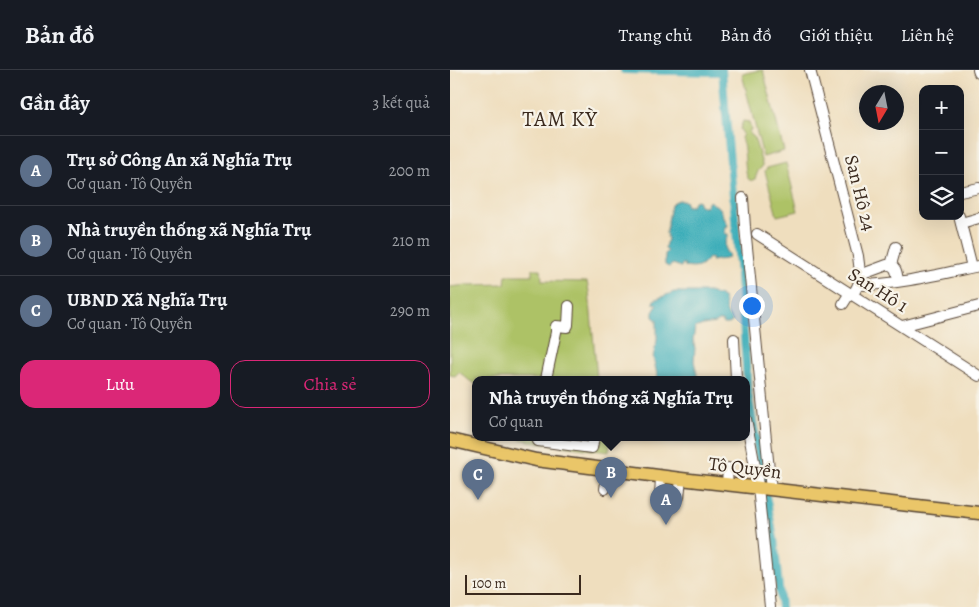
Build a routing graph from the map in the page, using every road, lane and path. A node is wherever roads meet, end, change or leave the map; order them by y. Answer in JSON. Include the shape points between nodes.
{"nodes":[{"id":1,"x":810,"y":70,"type":"edge"},
{"id":2,"x":979,"y":188,"type":"edge"},
{"id":3,"x":964,"y":191,"type":"edge"},
{"id":4,"x":743,"y":198,"type":"dead end"},
{"id":5,"x":979,"y":218,"type":"edge"},
{"id":6,"x":960,"y":220,"type":"edge"},
{"id":7,"x":964,"y":220,"type":"edge"},
{"id":8,"x":757,"y":234,"type":"dead end"},
{"id":9,"x":896,"y":247,"type":"dead end"},
{"id":10,"x":891,"y":265,"type":"junction"},
{"id":11,"x":976,"y":267,"type":"edge"},
{"id":12,"x":860,"y":280,"type":"junction"},
{"id":13,"x":898,"y":281,"type":"junction"},
{"id":14,"x":852,"y":294,"type":"junction"},
{"id":15,"x":843,"y":304,"type":"dead end"},
{"id":16,"x":569,"y":306,"type":"dead end"},
{"id":17,"x":979,"y":306,"type":"edge"},
{"id":18,"x":902,"y":326,"type":"junction"},
{"id":19,"x":734,"y":339,"type":"dead end"},
{"id":20,"x":547,"y":376,"type":"edge"},
{"id":21,"x":736,"y":376,"type":"edge"},
{"id":22,"x":979,"y":376,"type":"edge"},
{"id":23,"x":450,"y":440,"type":"edge"},
{"id":24,"x":750,"y":440,"type":"edge"},
{"id":25,"x":538,"y":441,"type":"edge"},
{"id":26,"x":550,"y":441,"type":"edge"},
{"id":27,"x":593,"y":441,"type":"edge"},
{"id":28,"x":536,"y":460,"type":"junction"},
{"id":29,"x":728,"y":468,"type":"dead end"},
{"id":30,"x":608,"y":470,"type":"junction"},
{"id":31,"x":661,"y":477,"type":"junction"},
{"id":32,"x":681,"y":479,"type":"junction"},
{"id":33,"x":727,"y":484,"type":"junction"},
{"id":34,"x":758,"y":488,"type":"junction"},
{"id":35,"x":605,"y":489,"type":"dead end"},
{"id":36,"x":775,"y":493,"type":"junction"},
{"id":37,"x":660,"y":496,"type":"dead end"},
{"id":38,"x":679,"y":497,"type":"dead end"},
{"id":39,"x":979,"y":513,"type":"edge"},
{"id":40,"x":770,"y":607,"type":"edge"}],
"edges":[{"from":1,"to":12,"type":"street","name":"San Hô 24","via":[[858,256]]},
{"from":2,"to":3,"type":"street"},
{"from":4,"to":36,"type":"street"},
{"from":5,"to":7,"type":"street"},
{"from":6,"to":11,"type":"street"},
{"from":8,"to":14,"type":"street","name":"San Hô 1"},
{"from":9,"to":10,"type":"street"},
{"from":10,"to":12,"type":"street"},
{"from":10,"to":13,"type":"street","via":[[897,272]]},
{"from":11,"to":13,"type":"street"},
{"from":12,"to":13,"type":"street","via":[[874,285]]},
{"from":12,"to":14,"type":"street"},
{"from":14,"to":15,"type":"street"},
{"from":14,"to":18,"type":"street","name":"San Hô 1"},
{"from":16,"to":20,"type":"street","via":[[567,327],[556,326]]},
{"from":17,"to":18,"type":"street"},
{"from":18,"to":22,"type":"street","name":"San Hô 1"},
{"from":19,"to":21,"type":"street"},
{"from":23,"to":28,"type":"main road","name":"Tô Quyền"},
{"from":24,"to":34,"type":"street"},
{"from":25,"to":28,"type":"street"},
{"from":26,"to":27,"type":"street","via":[[592,448]]},
{"from":28,"to":30,"type":"main road","name":"Tô Quyền"},
{"from":29,"to":33,"type":"street"},
{"from":30,"to":31,"type":"main road","name":"Tô Quyền"},
{"from":30,"to":35,"type":"street"},
{"from":31,"to":32,"type":"main road","name":"Tô Quyền"},
{"from":31,"to":37,"type":"street"},
{"from":32,"to":33,"type":"main road","name":"Tô Quyền"},
{"from":32,"to":38,"type":"street"},
{"from":33,"to":34,"type":"main road","name":"Tô Quyền"},
{"from":34,"to":36,"type":"main road","name":"Tô Quyền"},
{"from":34,"to":40,"type":"street"},
{"from":36,"to":39,"type":"main road","name":"Tô Quyền"}]}
